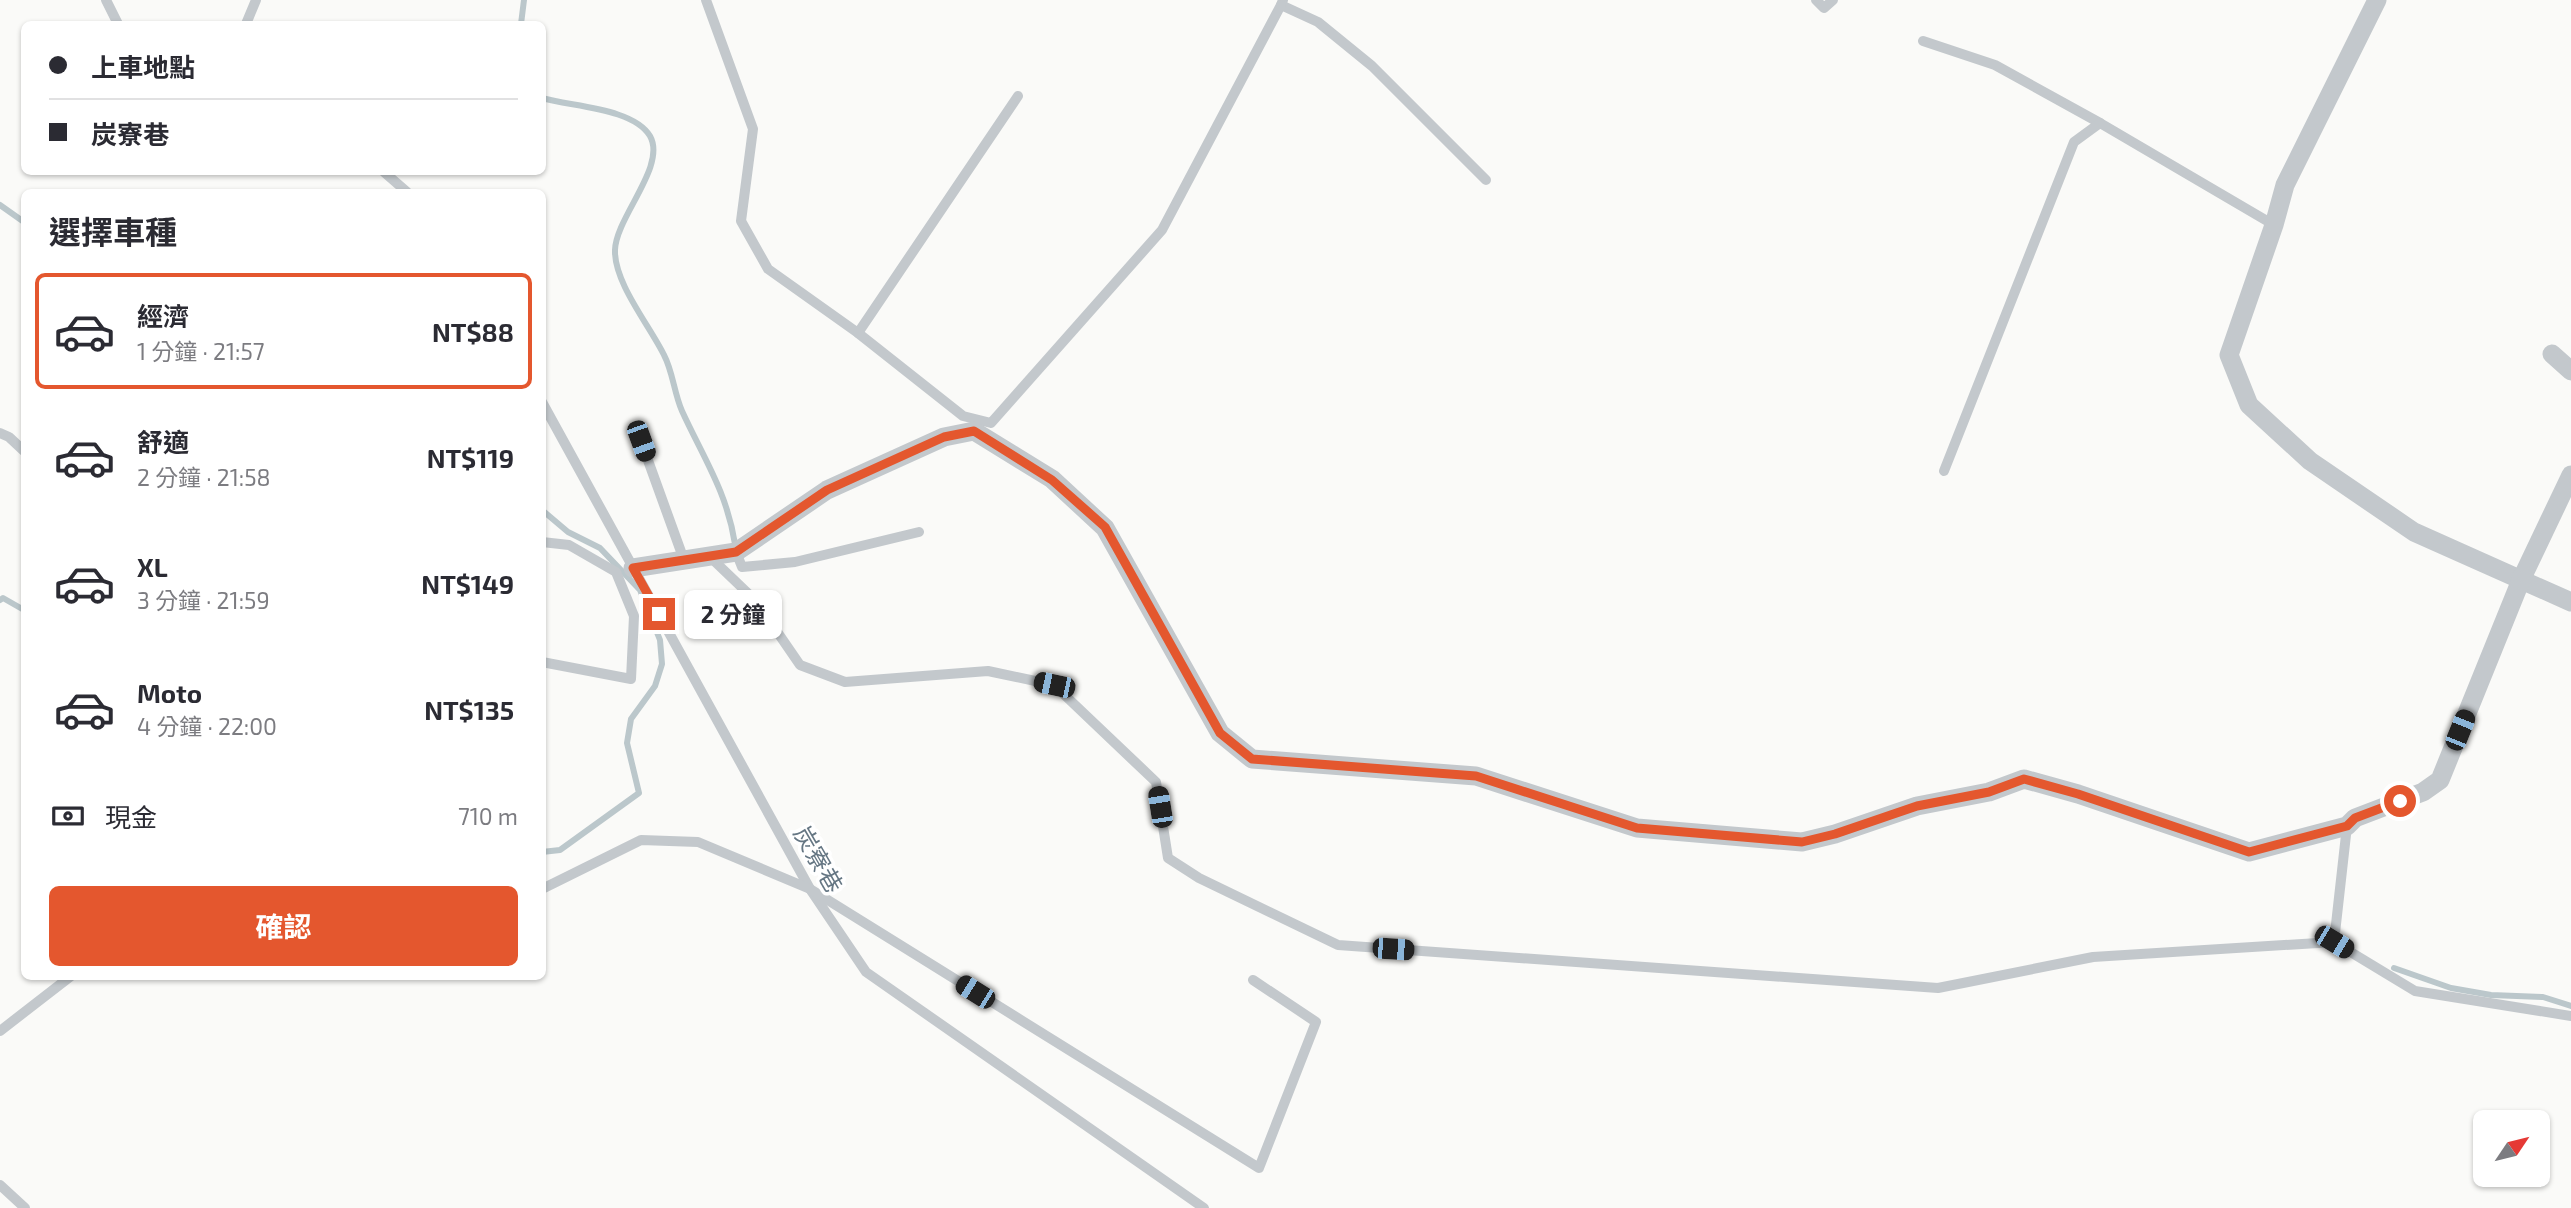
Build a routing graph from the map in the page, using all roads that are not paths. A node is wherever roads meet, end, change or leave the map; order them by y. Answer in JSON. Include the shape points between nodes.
{"nodes":[{"id":1,"x":106,"y":0,"type":"edge"},
{"id":2,"x":256,"y":0,"type":"edge"},
{"id":3,"x":706,"y":0,"type":"edge"},
{"id":4,"x":1816,"y":0,"type":"edge"},
{"id":5,"x":1833,"y":0,"type":"edge"},
{"id":6,"x":2377,"y":0,"type":"edge"},
{"id":7,"x":1282,"y":3,"type":"edge"},
{"id":8,"x":116,"y":21,"type":"edge"},
{"id":9,"x":247,"y":21,"type":"edge"},
{"id":10,"x":1923,"y":41,"type":"dead end"},
{"id":11,"x":1018,"y":96,"type":"dead end"},
{"id":12,"x":2100,"y":123,"type":"junction"},
{"id":13,"x":387,"y":175,"type":"edge"},
{"id":14,"x":1486,"y":180,"type":"dead end"},
{"id":15,"x":404,"y":189,"type":"edge"},
{"id":16,"x":2274,"y":225,"type":"junction"},
{"id":17,"x":858,"y":333,"type":"junction"},
{"id":18,"x":2552,"y":354,"type":"dead end"},
{"id":19,"x":2571,"y":372,"type":"edge"},
{"id":20,"x":546,"y":409,"type":"edge"},
{"id":21,"x":0,"y":433,"type":"edge"},
{"id":22,"x":641,"y":441,"type":"dead end"},
{"id":23,"x":21,"y":448,"type":"edge"},
{"id":24,"x":1944,"y":471,"type":"dead end"},
{"id":25,"x":2571,"y":475,"type":"edge"},
{"id":26,"x":919,"y":533,"type":"dead end"},
{"id":27,"x":546,"y":542,"type":"edge"},
{"id":28,"x":736,"y":552,"type":"junction"},
{"id":29,"x":708,"y":556,"type":"junction"},
{"id":30,"x":684,"y":560,"type":"junction"},
{"id":31,"x":633,"y":568,"type":"junction"},
{"id":32,"x":2521,"y":580,"type":"junction"},
{"id":33,"x":2571,"y":602,"type":"edge"},
{"id":34,"x":546,"y":663,"type":"edge"},
{"id":35,"x":2347,"y":826,"type":"junction"},
{"id":36,"x":546,"y":887,"type":"edge"},
{"id":37,"x":810,"y":889,"type":"junction"},
{"id":38,"x":2334,"y":942,"type":"junction"},
{"id":39,"x":66,"y":980,"type":"edge"},
{"id":40,"x":1253,"y":980,"type":"dead end"},
{"id":41,"x":2571,"y":1016,"type":"edge"},
{"id":42,"x":0,"y":1031,"type":"edge"},
{"id":43,"x":0,"y":1185,"type":"edge"},
{"id":44,"x":25,"y":1208,"type":"edge"},
{"id":45,"x":1204,"y":1208,"type":"edge"}],
"edges":[{"from":1,"to":8,"type":"lane"},
{"from":2,"to":9,"type":"lane"},
{"from":3,"to":17,"type":"lane","via":[[753,129],[741,221],[768,269]]},
{"from":4,"to":5,"type":"lane","via":[[1824,8]]},
{"from":6,"to":16,"type":"street","via":[[2285,185]]},
{"from":7,"to":14,"type":"lane","via":[[1318,22],[1372,66]]},
{"from":7,"to":17,"type":"lane","via":[[1162,230],[991,423],[963,416]]},
{"from":10,"to":12,"type":"lane","via":[[1995,65]]},
{"from":11,"to":17,"type":"lane"},
{"from":12,"to":16,"type":"lane"},
{"from":12,"to":24,"type":"lane","via":[[2074,142]]},
{"from":13,"to":15,"type":"lane"},
{"from":16,"to":32,"type":"street","via":[[2229,355],[2249,405],[2311,461],[2414,532]]},
{"from":18,"to":19,"type":"street"},
{"from":20,"to":31,"type":"lane","name":"炭寮巷"},
{"from":21,"to":23,"type":"lane"},
{"from":22,"to":30,"type":"lane"},
{"from":25,"to":32,"type":"street"},
{"from":26,"to":28,"type":"lane","via":[[795,562],[742,567]]},
{"from":27,"to":34,"type":"lane","via":[[569,545],[616,572],[634,616],[631,680]]},
{"from":28,"to":29,"type":"street"},
{"from":28,"to":35,"type":"street","via":[[827,490],[944,437],[974,431],[1052,480],[1105,527],[1220,733],[1252,759],[1476,776],[1637,828],[1802,842],[2024,779],[2249,852]]},
{"from":29,"to":30,"type":"street"},
{"from":29,"to":38,"type":"lane","via":[[756,601],[800,665],[845,682],[988,671],[1054,685],[1156,782],[1168,858],[1199,878],[1338,945],[1938,988],[2093,957]]},
{"from":30,"to":31,"type":"street"},
{"from":31,"to":37,"type":"lane","name":"炭寮巷"},
{"from":32,"to":33,"type":"street"},
{"from":32,"to":35,"type":"street","via":[[2440,780],[2423,792],[2355,818]]},
{"from":35,"to":38,"type":"lane"},
{"from":36,"to":37,"type":"lane","via":[[641,840],[698,842]]},
{"from":37,"to":40,"type":"lane","via":[[1259,1168],[1316,1021]]},
{"from":37,"to":45,"type":"lane","name":"炭寮巷","via":[[866,972]]},
{"from":38,"to":41,"type":"lane","via":[[2415,991]]},
{"from":39,"to":42,"type":"lane"},
{"from":43,"to":44,"type":"lane"}]}
